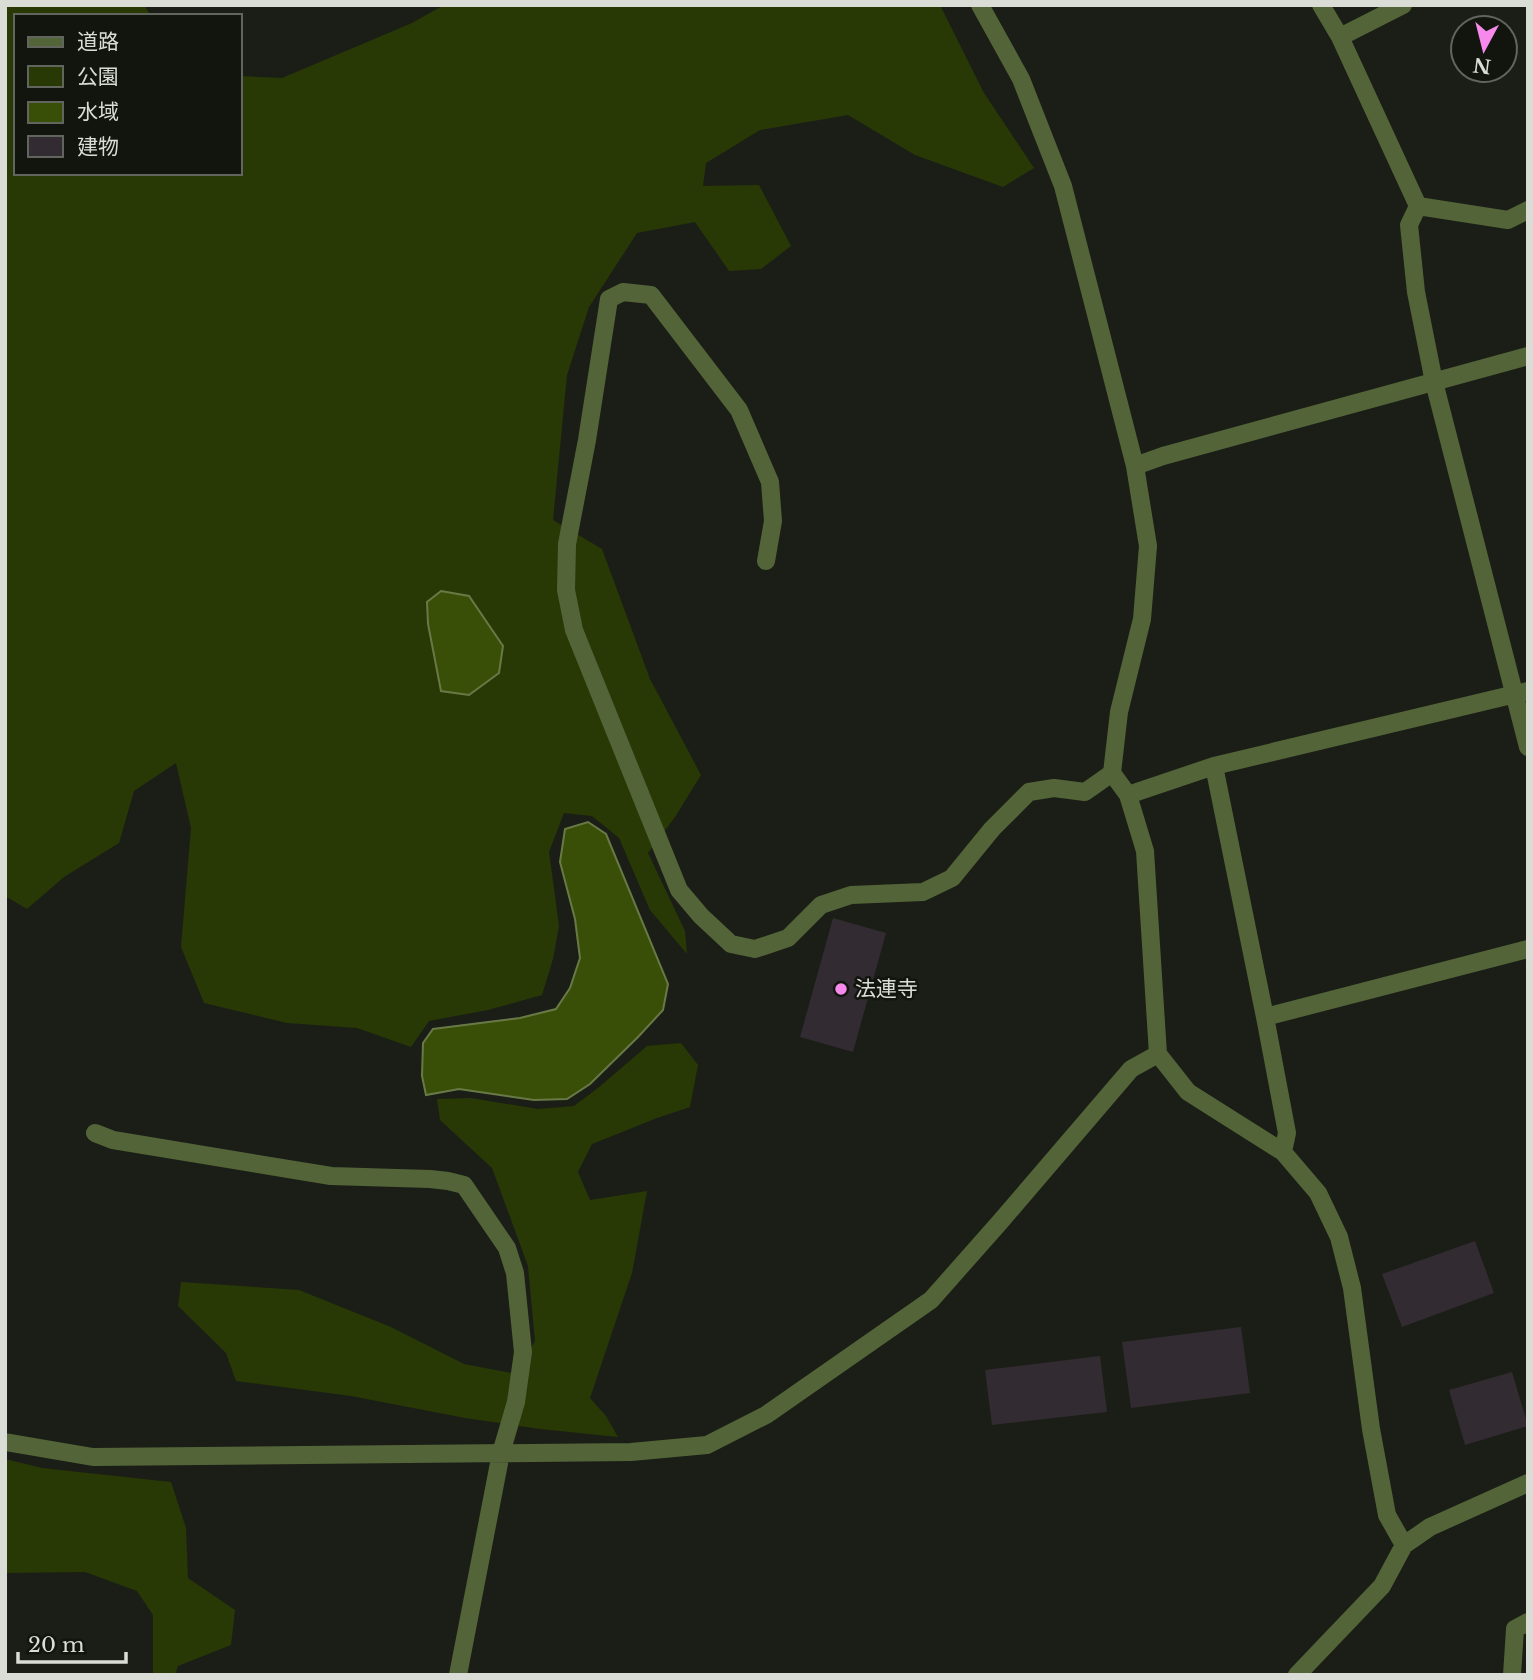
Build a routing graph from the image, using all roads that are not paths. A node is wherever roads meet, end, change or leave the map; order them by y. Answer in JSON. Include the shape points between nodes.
{"nodes":[{"id":1,"x":980,"y":5,"type":"edge"},
{"id":2,"x":1321,"y":5,"type":"edge"},
{"id":3,"x":1403,"y":5,"type":"edge"},
{"id":4,"x":1340,"y":37,"type":"junction"},
{"id":5,"x":1418,"y":206,"type":"junction"},
{"id":6,"x":1528,"y":210,"type":"edge"},
{"id":7,"x":1528,"y":356,"type":"edge"},
{"id":8,"x":1434,"y":382,"type":"junction"},
{"id":9,"x":1135,"y":466,"type":"junction"},
{"id":10,"x":766,"y":561,"type":"dead end"},
{"id":11,"x":1521,"y":693,"type":"edge"},
{"id":12,"x":1528,"y":747,"type":"edge"},
{"id":13,"x":1214,"y":766,"type":"junction"},
{"id":14,"x":1112,"y":773,"type":"junction"},
{"id":15,"x":1128,"y":795,"type":"junction"},
{"id":16,"x":1528,"y":949,"type":"edge"},
{"id":17,"x":1265,"y":1017,"type":"junction"},
{"id":18,"x":1158,"y":1054,"type":"junction"},
{"id":19,"x":96,"y":1133,"type":"dead end"},
{"id":20,"x":1283,"y":1152,"type":"junction"},
{"id":21,"x":5,"y":1442,"type":"edge"},
{"id":22,"x":501,"y":1453,"type":"junction"},
{"id":23,"x":1528,"y":1483,"type":"edge"},
{"id":24,"x":1404,"y":1545,"type":"junction"},
{"id":25,"x":1528,"y":1622,"type":"edge"},
{"id":26,"x":457,"y":1675,"type":"edge"},
{"id":27,"x":1297,"y":1675,"type":"edge"},
{"id":28,"x":1512,"y":1675,"type":"edge"}],
"edges":[{"from":1,"to":9,"type":"street","via":[[1021,79],[1063,186]]},
{"from":2,"to":4,"type":"street"},
{"from":3,"to":4,"type":"street"},
{"from":4,"to":5,"type":"street"},
{"from":5,"to":6,"type":"street","via":[[1508,220]]},
{"from":5,"to":8,"type":"street","via":[[1409,225],[1416,292]]},
{"from":7,"to":8,"type":"street"},
{"from":8,"to":9,"type":"street"},
{"from":8,"to":11,"type":"street"},
{"from":9,"to":14,"type":"street","via":[[1148,546],[1142,620],[1119,712]]},
{"from":10,"to":14,"type":"street","via":[[773,521],[770,482],[739,410],[650,295],[623,292],[609,299],[567,544],[566,590],[574,630],[679,890],[732,944],[755,949],[788,938],[821,905],[850,895],[923,892],[953,878],[992,829],[1030,792],[1054,788],[1085,792]]},
{"from":11,"to":12,"type":"street"},
{"from":11,"to":13,"type":"street"},
{"from":13,"to":15,"type":"street"},
{"from":13,"to":17,"type":"street"},
{"from":14,"to":15,"type":"street"},
{"from":15,"to":18,"type":"street","via":[[1145,851]]},
{"from":16,"to":17,"type":"street"},
{"from":17,"to":20,"type":"street","via":[[1287,1133]]},
{"from":18,"to":20,"type":"street","via":[[1188,1092]]},
{"from":18,"to":22,"type":"street","via":[[1131,1069],[931,1300],[766,1415],[707,1445],[631,1452]]},
{"from":19,"to":22,"type":"street","via":[[113,1140],[331,1176],[430,1179],[464,1185],[507,1248],[515,1273],[523,1352],[516,1402]]},
{"from":20,"to":24,"type":"street","via":[[1318,1193],[1339,1237],[1352,1288],[1387,1515]]},
{"from":21,"to":22,"type":"street","via":[[93,1457]]},
{"from":22,"to":26,"type":"street"},
{"from":23,"to":24,"type":"street","via":[[1430,1527]]},
{"from":24,"to":27,"type":"street","via":[[1381,1586]]},
{"from":25,"to":28,"type":"street","via":[[1515,1629]]}]}
